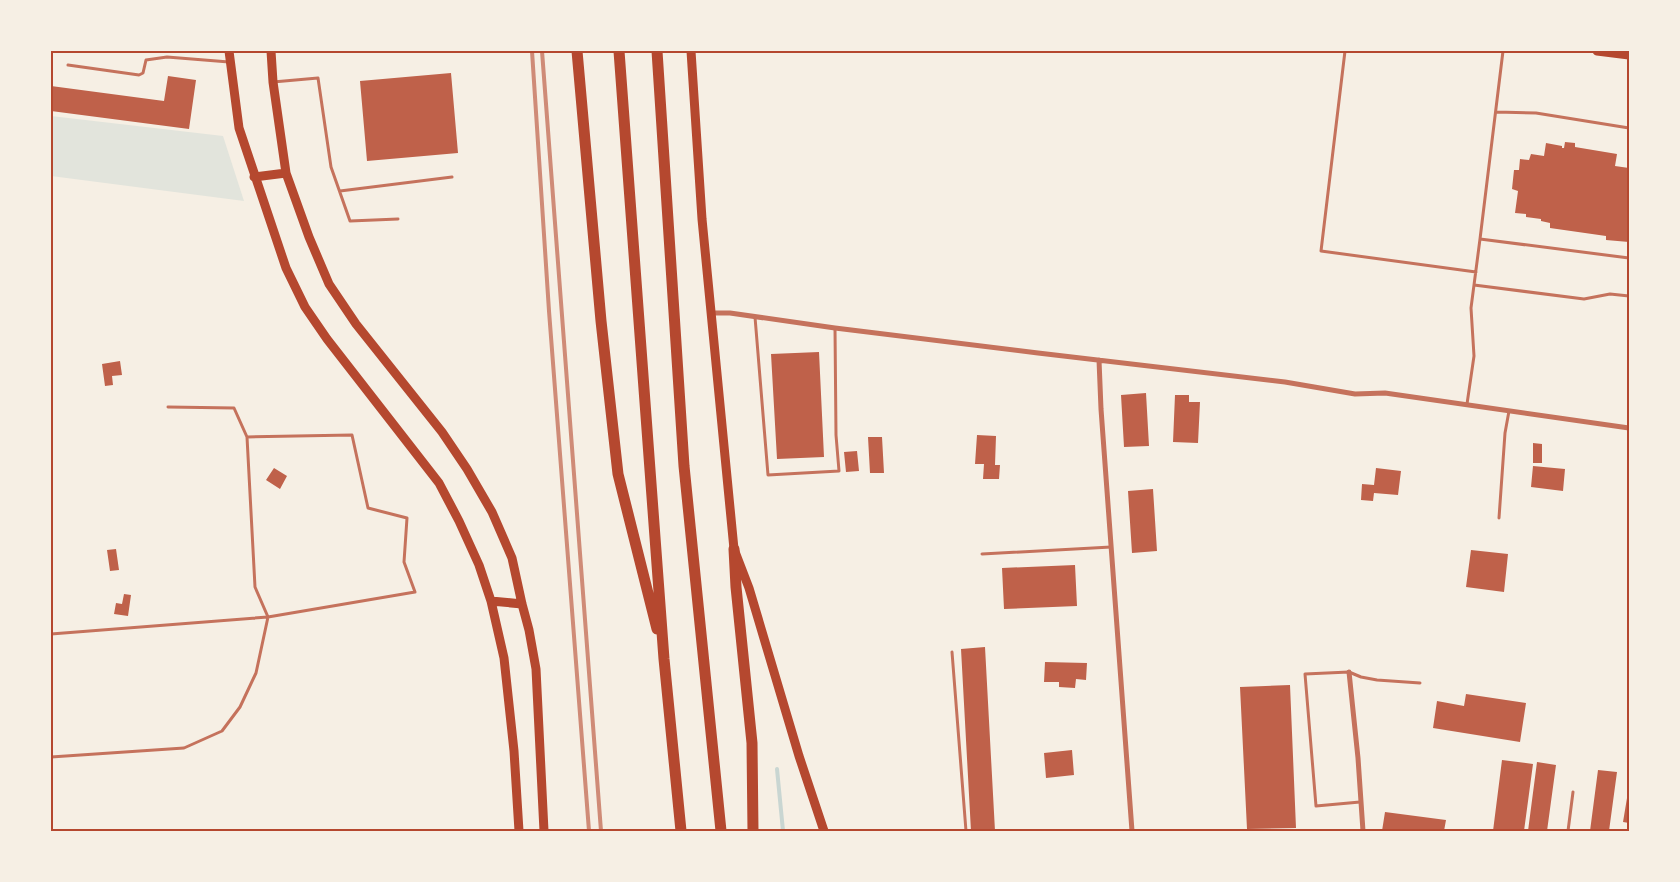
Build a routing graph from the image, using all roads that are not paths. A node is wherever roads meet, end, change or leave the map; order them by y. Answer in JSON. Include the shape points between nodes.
{"nodes":[{"id":1,"x":229,"y":51,"type":"edge"},
{"id":2,"x":271,"y":51,"type":"edge"},
{"id":3,"x":577,"y":51,"type":"edge"},
{"id":4,"x":619,"y":51,"type":"edge"},
{"id":5,"x":657,"y":51,"type":"edge"},
{"id":6,"x":691,"y":51,"type":"edge"},
{"id":7,"x":1345,"y":51,"type":"edge"},
{"id":8,"x":1503,"y":51,"type":"edge"},
{"id":9,"x":1597,"y":51,"type":"edge"},
{"id":10,"x":1629,"y":55,"type":"edge"},
{"id":11,"x":230,"y":62,"type":"junction"},
{"id":12,"x":68,"y":65,"type":"dead end"},
{"id":13,"x":273,"y":82,"type":"junction"},
{"id":14,"x":1496,"y":112,"type":"junction"},
{"id":15,"x":1629,"y":128,"type":"edge"},
{"id":16,"x":286,"y":173,"type":"junction"},
{"id":17,"x":254,"y":176,"type":"junction"},
{"id":18,"x":452,"y":177,"type":"dead end"},
{"id":19,"x":340,"y":191,"type":"junction"},
{"id":20,"x":398,"y":220,"type":"dead end"},
{"id":21,"x":1480,"y":238,"type":"junction"},
{"id":22,"x":1629,"y":258,"type":"edge"},
{"id":23,"x":1476,"y":272,"type":"junction"},
{"id":24,"x":1474,"y":285,"type":"junction"},
{"id":25,"x":1629,"y":296,"type":"edge"},
{"id":26,"x":711,"y":313,"type":"junction"},
{"id":27,"x":755,"y":316,"type":"junction"},
{"id":28,"x":835,"y":328,"type":"junction"},
{"id":29,"x":1099,"y":360,"type":"junction"},
{"id":30,"x":1467,"y":405,"type":"junction"},
{"id":31,"x":168,"y":407,"type":"dead end"},
{"id":32,"x":1509,"y":411,"type":"junction"},
{"id":33,"x":1629,"y":428,"type":"edge"},
{"id":34,"x":247,"y":437,"type":"junction"},
{"id":35,"x":1499,"y":518,"type":"dead end"},
{"id":36,"x":1112,"y":546,"type":"junction"},
{"id":37,"x":734,"y":549,"type":"junction"},
{"id":38,"x":982,"y":554,"type":"dead end"},
{"id":39,"x":491,"y":601,"type":"junction"},
{"id":40,"x":522,"y":604,"type":"junction"},
{"id":41,"x":268,"y":617,"type":"junction"},
{"id":42,"x":51,"y":634,"type":"edge"},
{"id":43,"x":952,"y":652,"type":"dead end"},
{"id":44,"x":664,"y":660,"type":"junction"},
{"id":45,"x":1349,"y":672,"type":"junction"},
{"id":46,"x":1420,"y":683,"type":"dead end"},
{"id":47,"x":51,"y":758,"type":"edge"},
{"id":48,"x":1573,"y":792,"type":"dead end"},
{"id":49,"x":1361,"y":802,"type":"junction"},
{"id":50,"x":519,"y":831,"type":"edge"},
{"id":51,"x":544,"y":831,"type":"edge"},
{"id":52,"x":681,"y":831,"type":"edge"},
{"id":53,"x":721,"y":831,"type":"edge"},
{"id":54,"x":753,"y":831,"type":"edge"},
{"id":55,"x":824,"y":831,"type":"edge"},
{"id":56,"x":966,"y":831,"type":"edge"},
{"id":57,"x":1132,"y":831,"type":"edge"},
{"id":58,"x":1363,"y":831,"type":"edge"},
{"id":59,"x":1568,"y":831,"type":"edge"}],
"edges":[{"from":1,"to":11,"type":"main road"},
{"from":2,"to":13,"type":"main road"},
{"from":3,"to":44,"type":"highway","via":[[600,321],[618,474]]},
{"from":4,"to":44,"type":"highway"},
{"from":5,"to":53,"type":"highway","via":[[684,466]]},
{"from":6,"to":26,"type":"main road"},
{"from":7,"to":23,"type":"lane","via":[[1321,251]]},
{"from":8,"to":14,"type":"lane"},
{"from":9,"to":10,"type":"main road"},
{"from":11,"to":12,"type":"lane","via":[[168,57],[152,59],[146,60],[143,73],[139,75]]},
{"from":11,"to":17,"type":"main road","via":[[239,128]]},
{"from":13,"to":16,"type":"main road"},
{"from":13,"to":19,"type":"lane","via":[[318,78],[331,167]]},
{"from":14,"to":15,"type":"lane","via":[[1536,113]]},
{"from":14,"to":21,"type":"lane"},
{"from":16,"to":17,"type":"main road"},
{"from":16,"to":40,"type":"main road","via":[[329,284],[356,324],[442,432],[492,512],[512,558]]},
{"from":17,"to":39,"type":"main road","via":[[286,268],[305,307],[439,483],[480,565]]},
{"from":18,"to":19,"type":"lane"},
{"from":19,"to":20,"type":"lane","via":[[350,221]]},
{"from":21,"to":22,"type":"lane"},
{"from":21,"to":23,"type":"lane"},
{"from":23,"to":24,"type":"lane"},
{"from":24,"to":25,"type":"lane","via":[[1584,299],[1610,294]]},
{"from":24,"to":30,"type":"lane","via":[[1471,308],[1474,356]]},
{"from":26,"to":27,"type":"street"},
{"from":26,"to":37,"type":"main road"},
{"from":27,"to":28,"type":"street"},
{"from":27,"to":28,"type":"lane","via":[[768,475],[839,471]]},
{"from":28,"to":29,"type":"street"},
{"from":29,"to":30,"type":"street","via":[[1284,382],[1355,394],[1385,393]]},
{"from":29,"to":36,"type":"street"},
{"from":30,"to":32,"type":"street"},
{"from":31,"to":34,"type":"lane","via":[[234,408]]},
{"from":32,"to":33,"type":"street"},
{"from":32,"to":35,"type":"lane"},
{"from":34,"to":41,"type":"lane","via":[[255,587]]},
{"from":34,"to":41,"type":"lane","via":[[352,436],[368,508],[407,518],[404,562],[414,592]]},
{"from":36,"to":38,"type":"lane"},
{"from":36,"to":57,"type":"street"},
{"from":37,"to":54,"type":"highway","via":[[752,743]]},
{"from":37,"to":55,"type":"main road"},
{"from":39,"to":40,"type":"main road"},
{"from":39,"to":50,"type":"main road","via":[[504,658]]},
{"from":40,"to":51,"type":"main road","via":[[536,669]]},
{"from":41,"to":42,"type":"lane"},
{"from":41,"to":47,"type":"lane","via":[[256,673],[240,707],[222,731],[184,748]]},
{"from":43,"to":56,"type":"lane"},
{"from":44,"to":52,"type":"highway"},
{"from":45,"to":46,"type":"lane","via":[[1377,680]]},
{"from":45,"to":49,"type":"street"},
{"from":45,"to":49,"type":"lane","via":[[1305,674],[1316,806]]},
{"from":48,"to":59,"type":"lane"},
{"from":49,"to":58,"type":"street"}]}
